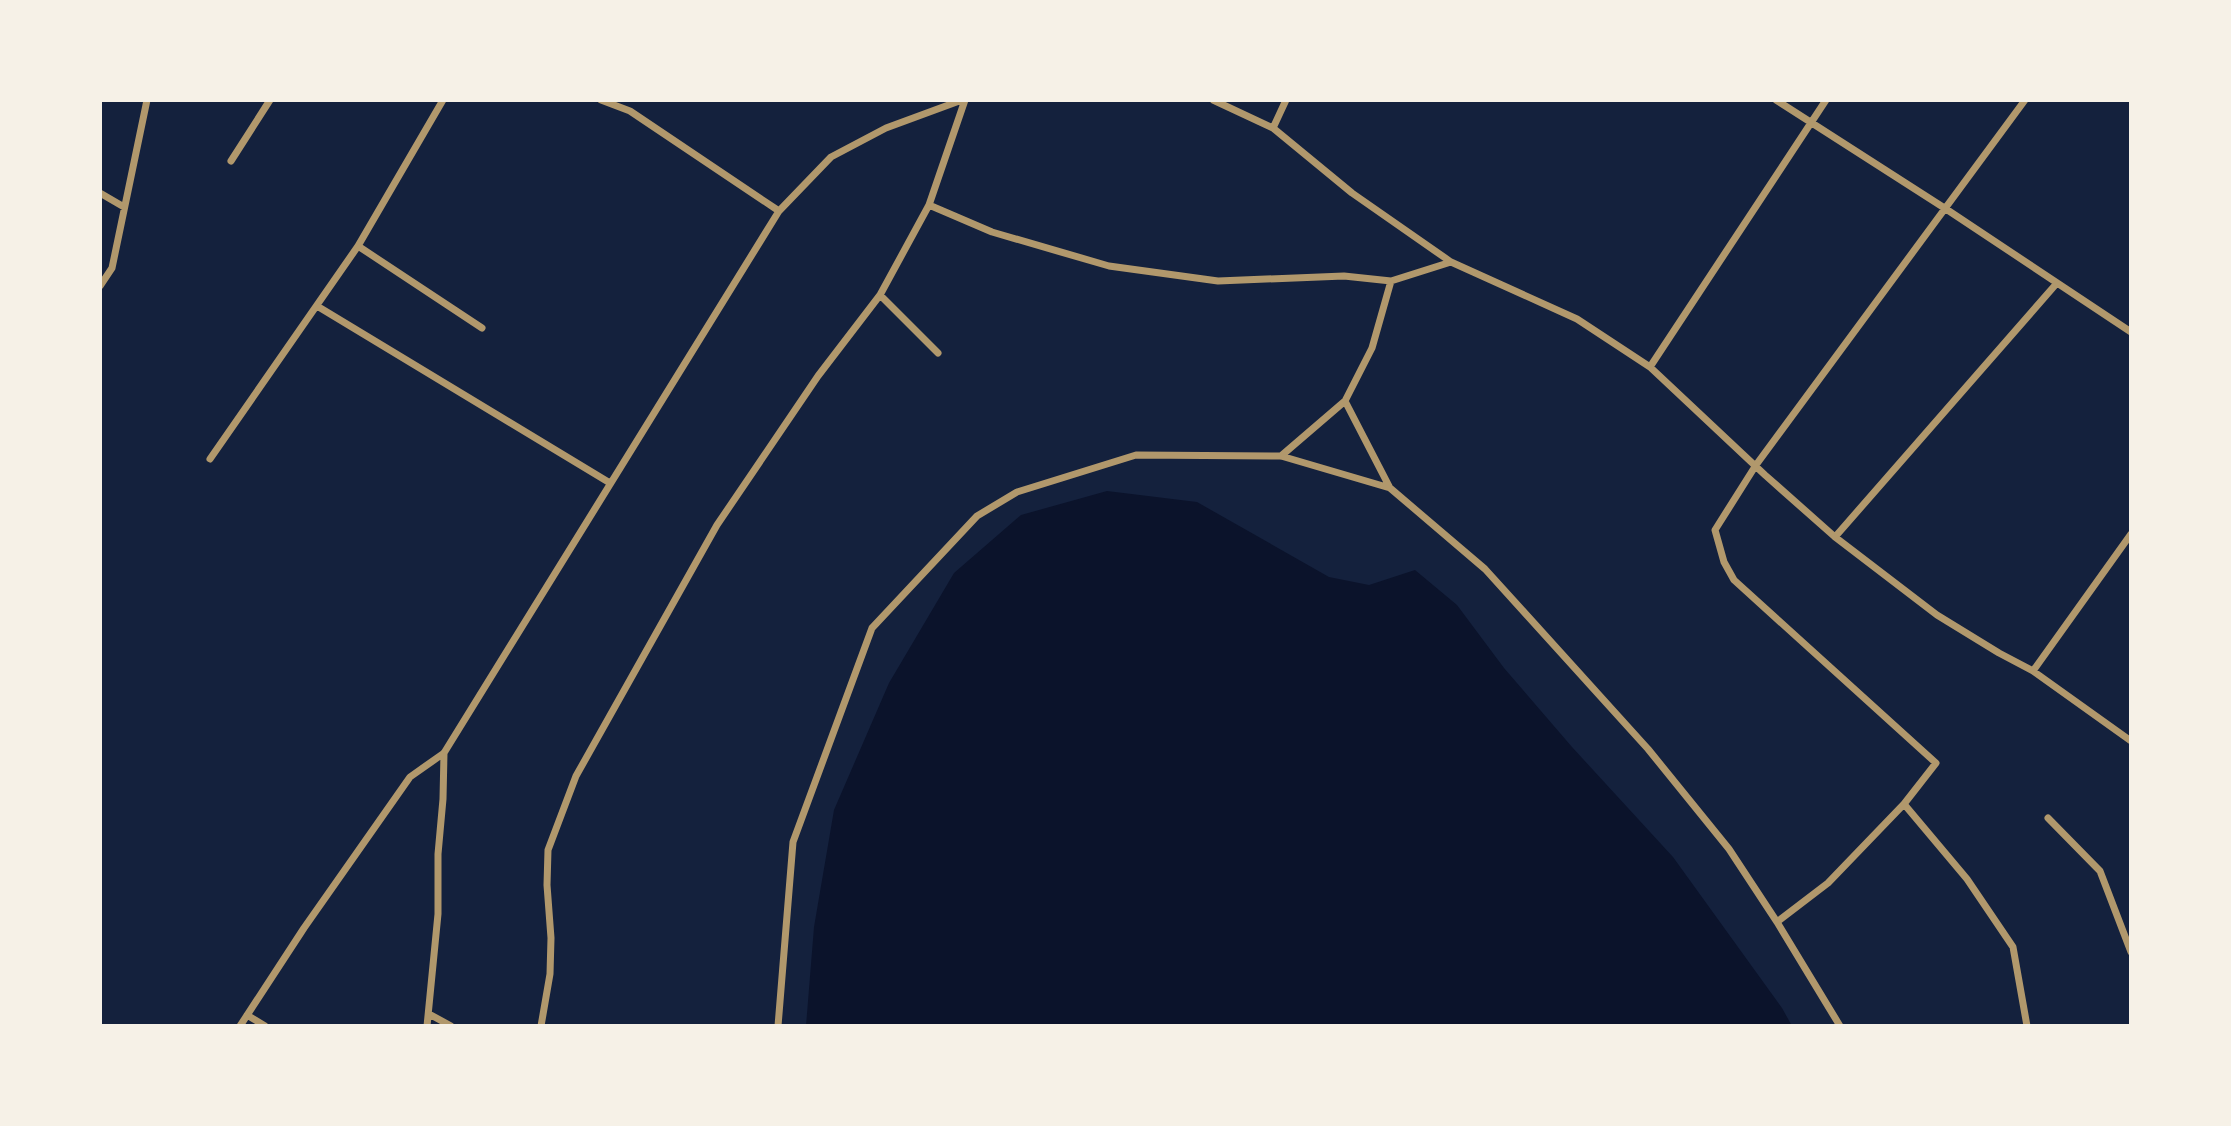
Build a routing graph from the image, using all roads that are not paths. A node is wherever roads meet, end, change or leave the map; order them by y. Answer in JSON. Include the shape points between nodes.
{"nodes":[{"id":1,"x":147,"y":100,"type":"edge"},
{"id":2,"x":270,"y":100,"type":"edge"},
{"id":3,"x":443,"y":100,"type":"edge"},
{"id":4,"x":601,"y":100,"type":"edge"},
{"id":5,"x":963,"y":100,"type":"edge"},
{"id":6,"x":1213,"y":100,"type":"edge"},
{"id":7,"x":1286,"y":100,"type":"edge"},
{"id":8,"x":1776,"y":100,"type":"edge"},
{"id":9,"x":1826,"y":100,"type":"edge"},
{"id":10,"x":2025,"y":100,"type":"edge"},
{"id":11,"x":1812,"y":123,"type":"junction"},
{"id":12,"x":1273,"y":128,"type":"junction"},
{"id":13,"x":231,"y":161,"type":"dead end"},
{"id":14,"x":100,"y":193,"type":"edge"},
{"id":15,"x":929,"y":205,"type":"junction"},
{"id":16,"x":124,"y":207,"type":"junction"},
{"id":17,"x":1946,"y":209,"type":"junction"},
{"id":18,"x":779,"y":211,"type":"junction"},
{"id":19,"x":358,"y":246,"type":"junction"},
{"id":20,"x":1451,"y":262,"type":"junction"},
{"id":21,"x":1391,"y":281,"type":"junction"},
{"id":22,"x":2057,"y":283,"type":"junction"},
{"id":23,"x":100,"y":286,"type":"edge"},
{"id":24,"x":880,"y":295,"type":"junction"},
{"id":25,"x":317,"y":306,"type":"junction"},
{"id":26,"x":482,"y":328,"type":"dead end"},
{"id":27,"x":2131,"y":332,"type":"edge"},
{"id":28,"x":938,"y":353,"type":"dead end"},
{"id":29,"x":1650,"y":367,"type":"junction"},
{"id":30,"x":1345,"y":401,"type":"junction"},
{"id":31,"x":1281,"y":456,"type":"junction"},
{"id":32,"x":210,"y":459,"type":"dead end"},
{"id":33,"x":1756,"y":465,"type":"junction"},
{"id":34,"x":610,"y":483,"type":"junction"},
{"id":35,"x":1390,"y":488,"type":"junction"},
{"id":36,"x":2131,"y":534,"type":"edge"},
{"id":37,"x":1835,"y":537,"type":"junction"},
{"id":38,"x":2033,"y":671,"type":"junction"},
{"id":39,"x":2131,"y":741,"type":"edge"},
{"id":40,"x":444,"y":753,"type":"junction"},
{"id":41,"x":1904,"y":804,"type":"junction"},
{"id":42,"x":2048,"y":818,"type":"dead end"},
{"id":43,"x":1777,"y":922,"type":"junction"},
{"id":44,"x":2131,"y":952,"type":"edge"},
{"id":45,"x":429,"y":1014,"type":"junction"},
{"id":46,"x":247,"y":1015,"type":"junction"},
{"id":47,"x":240,"y":1026,"type":"edge"},
{"id":48,"x":265,"y":1026,"type":"edge"},
{"id":49,"x":427,"y":1026,"type":"edge"},
{"id":50,"x":451,"y":1026,"type":"edge"},
{"id":51,"x":541,"y":1026,"type":"edge"},
{"id":52,"x":778,"y":1026,"type":"edge"},
{"id":53,"x":1840,"y":1026,"type":"edge"},
{"id":54,"x":2027,"y":1026,"type":"edge"}],
"edges":[{"from":1,"to":16,"type":"street"},
{"from":2,"to":13,"type":"street"},
{"from":3,"to":19,"type":"street"},
{"from":4,"to":18,"type":"street","via":[[630,111]]},
{"from":5,"to":15,"type":"street"},
{"from":5,"to":18,"type":"street","via":[[886,128],[831,157]]},
{"from":6,"to":12,"type":"street"},
{"from":7,"to":12,"type":"street"},
{"from":8,"to":11,"type":"street"},
{"from":9,"to":11,"type":"street"},
{"from":10,"to":17,"type":"street"},
{"from":11,"to":17,"type":"street"},
{"from":11,"to":29,"type":"street"},
{"from":12,"to":20,"type":"street","via":[[1352,193]]},
{"from":14,"to":16,"type":"street"},
{"from":15,"to":21,"type":"street","via":[[992,232],[1109,266],[1218,281],[1344,276]]},
{"from":15,"to":24,"type":"street"},
{"from":16,"to":23,"type":"street","via":[[112,268]]},
{"from":17,"to":22,"type":"street"},
{"from":17,"to":33,"type":"street"},
{"from":18,"to":34,"type":"street"},
{"from":19,"to":25,"type":"street"},
{"from":19,"to":26,"type":"street"},
{"from":20,"to":21,"type":"street"},
{"from":20,"to":29,"type":"street","via":[[1577,319]]},
{"from":21,"to":30,"type":"street","via":[[1372,348]]},
{"from":22,"to":27,"type":"street"},
{"from":22,"to":37,"type":"street"},
{"from":24,"to":28,"type":"street"},
{"from":24,"to":51,"type":"street","via":[[717,525],[576,776],[548,850],[550,974]]},
{"from":25,"to":32,"type":"street"},
{"from":25,"to":34,"type":"street"},
{"from":29,"to":33,"type":"street"},
{"from":30,"to":31,"type":"street"},
{"from":30,"to":35,"type":"street"},
{"from":31,"to":35,"type":"street"},
{"from":31,"to":52,"type":"street","via":[[1136,455],[1017,492],[977,516],[872,628],[793,842]]},
{"from":33,"to":37,"type":"street"},
{"from":33,"to":41,"type":"street","via":[[1715,530],[1724,562],[1734,580],[1936,763]]},
{"from":34,"to":40,"type":"street"},
{"from":35,"to":43,"type":"street","via":[[1485,569],[1648,749],[1729,849]]},
{"from":36,"to":38,"type":"street"},
{"from":37,"to":38,"type":"street","via":[[1937,615]]},
{"from":38,"to":39,"type":"street"},
{"from":40,"to":45,"type":"street"},
{"from":40,"to":46,"type":"street","via":[[410,777]]},
{"from":41,"to":43,"type":"street","via":[[1828,883]]},
{"from":41,"to":54,"type":"street","via":[[1967,879],[2013,947]]},
{"from":42,"to":44,"type":"street","via":[[2100,871]]},
{"from":43,"to":53,"type":"street"},
{"from":45,"to":49,"type":"street"},
{"from":45,"to":50,"type":"street"},
{"from":46,"to":47,"type":"street"},
{"from":46,"to":48,"type":"street"}]}
